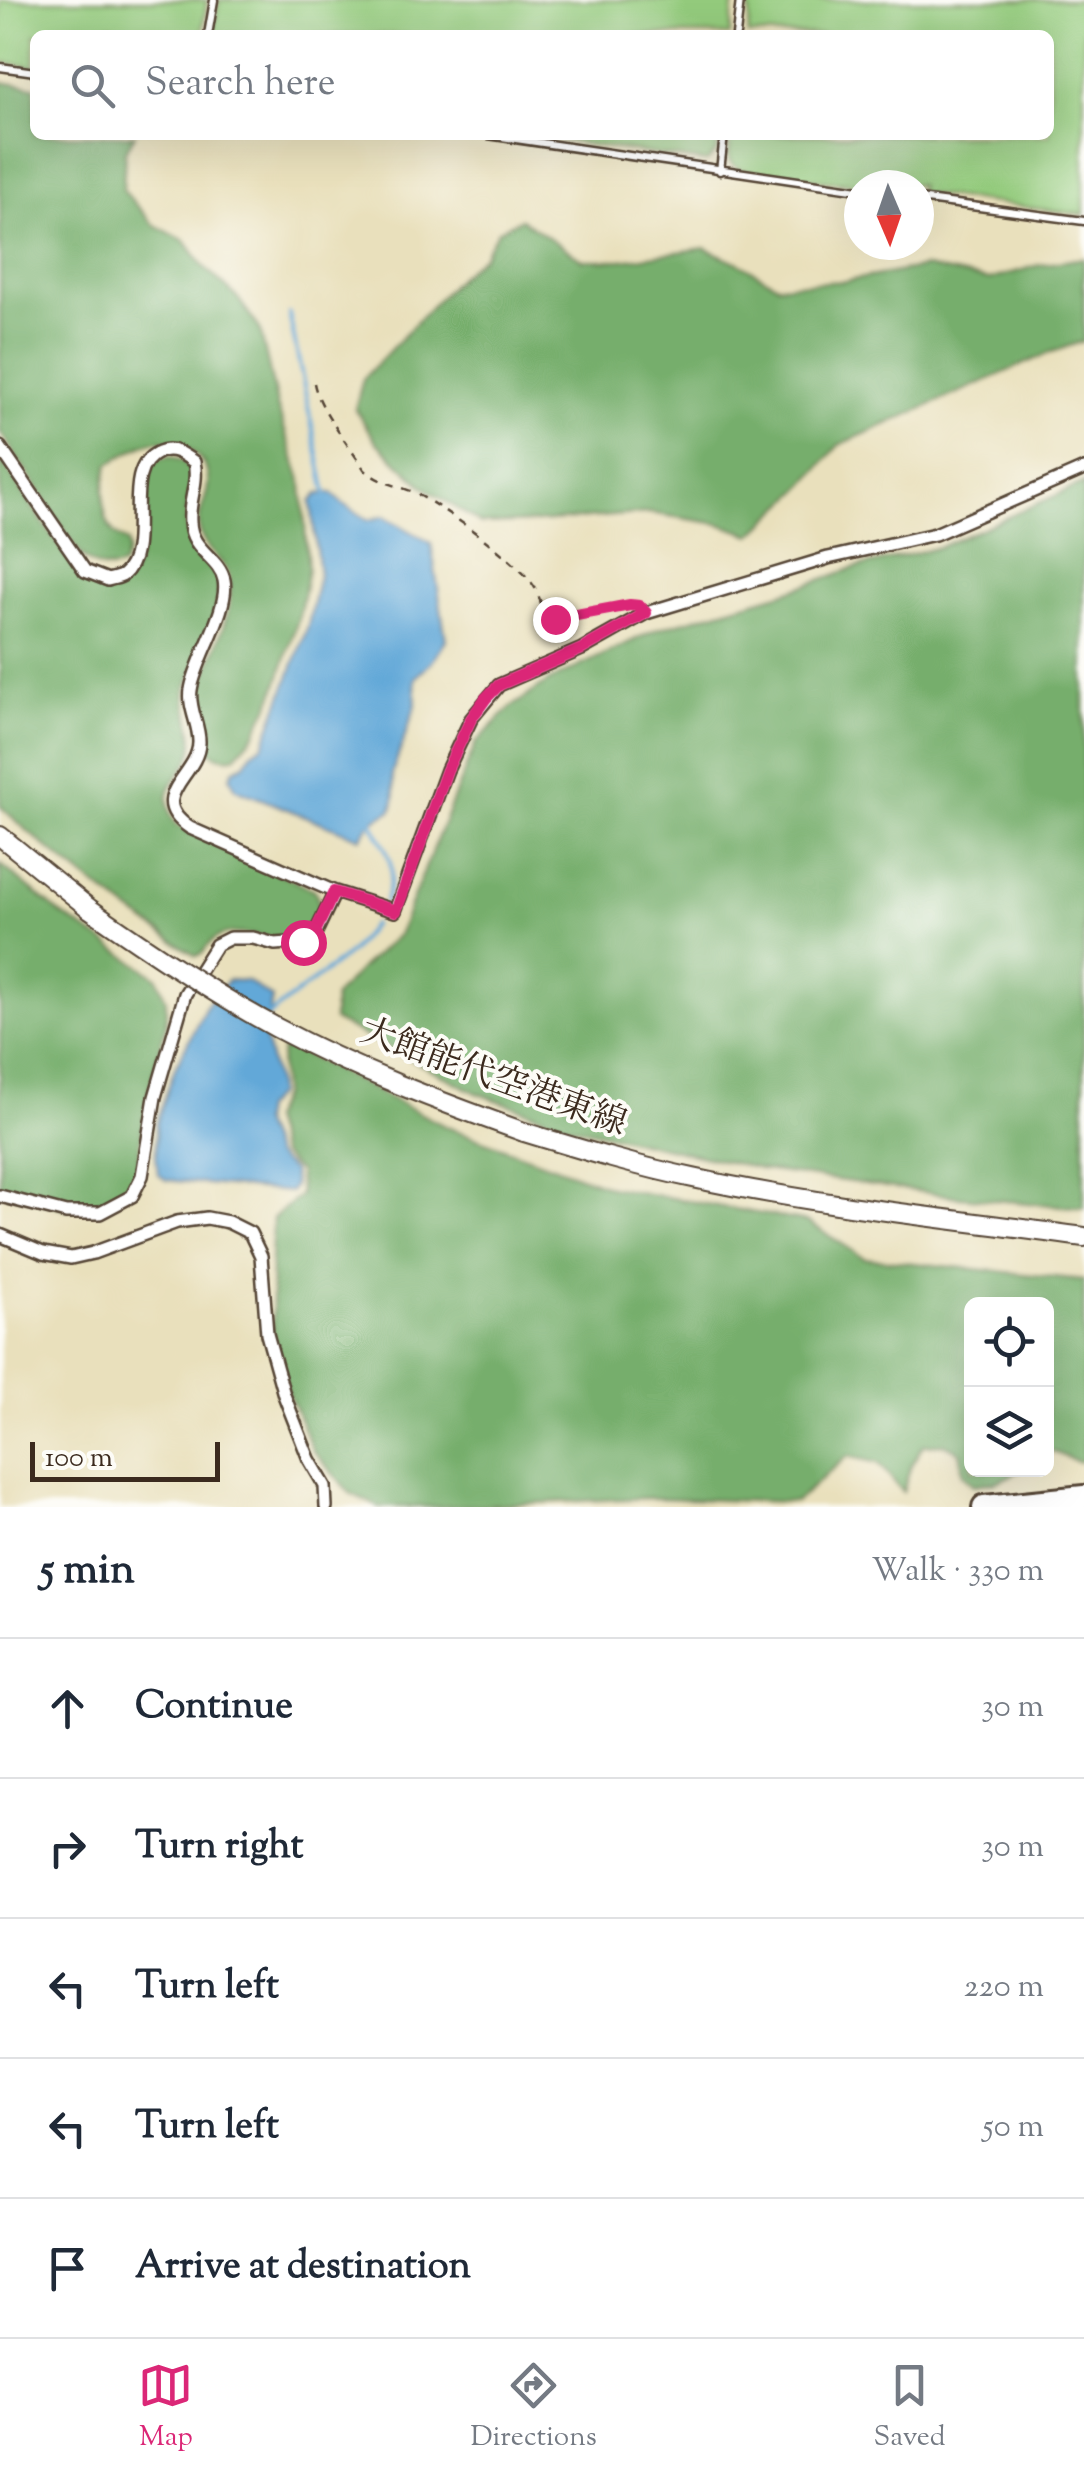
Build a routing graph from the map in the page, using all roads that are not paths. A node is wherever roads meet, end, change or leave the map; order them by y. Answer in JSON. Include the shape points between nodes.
{"nodes":[{"id":1,"x":214,"y":0,"type":"edge"},
{"id":2,"x":740,"y":0,"type":"edge"},
{"id":3,"x":209,"y":30,"type":"edge"},
{"id":4,"x":737,"y":30,"type":"edge"},
{"id":5,"x":0,"y":67,"type":"edge"},
{"id":6,"x":30,"y":71,"type":"edge"},
{"id":7,"x":520,"y":140,"type":"edge"},
{"id":8,"x":723,"y":140,"type":"edge"},
{"id":9,"x":720,"y":171,"type":"junction"},
{"id":10,"x":844,"y":188,"type":"edge"},
{"id":11,"x":934,"y":200,"type":"edge"},
{"id":12,"x":1084,"y":221,"type":"edge"},
{"id":13,"x":0,"y":446,"type":"edge"},
{"id":14,"x":1084,"y":469,"type":"edge"},
{"id":15,"x":0,"y":836,"type":"edge"},
{"id":16,"x":334,"y":892,"type":"junction"},
{"id":17,"x":0,"y":1196,"type":"edge"},
{"id":18,"x":0,"y":1234,"type":"edge"},
{"id":19,"x":1084,"y":1236,"type":"edge"},
{"id":20,"x":1084,"y":1497,"type":"edge"},
{"id":21,"x":326,"y":1507,"type":"edge"},
{"id":22,"x":984,"y":1507,"type":"edge"}],
"edges":[{"from":1,"to":3,"type":"lane"},
{"from":2,"to":4,"type":"lane"},
{"from":5,"to":6,"type":"lane"},
{"from":7,"to":9,"type":"lane"},
{"from":8,"to":9,"type":"lane"},
{"from":9,"to":10,"type":"lane"},
{"from":11,"to":12,"type":"lane"},
{"from":13,"to":16,"type":"street","via":[[85,571],[108,580],[131,561],[140,474],[150,457],[165,450],[194,462],[193,540],[218,568],[223,599],[191,691],[200,742],[173,791],[173,807],[190,828]]},
{"from":14,"to":16,"type":"street","via":[[935,534],[828,558],[646,613],[499,685],[471,719],[447,770],[396,911]]},
{"from":15,"to":19,"type":"main road","name":"大館能代空港東線","bridge":true,"via":[[90,909],[208,989],[441,1103],[692,1178]]},
{"from":16,"to":17,"type":"street","via":[[314,934],[303,942],[230,938],[216,945],[185,994],[132,1196],[100,1213],[66,1213]]},
{"from":18,"to":21,"type":"street","via":[[71,1258],[177,1222],[207,1218],[250,1233],[261,1256],[266,1334],[308,1459],[326,1486]]},
{"from":20,"to":22,"type":"highway"}]}
